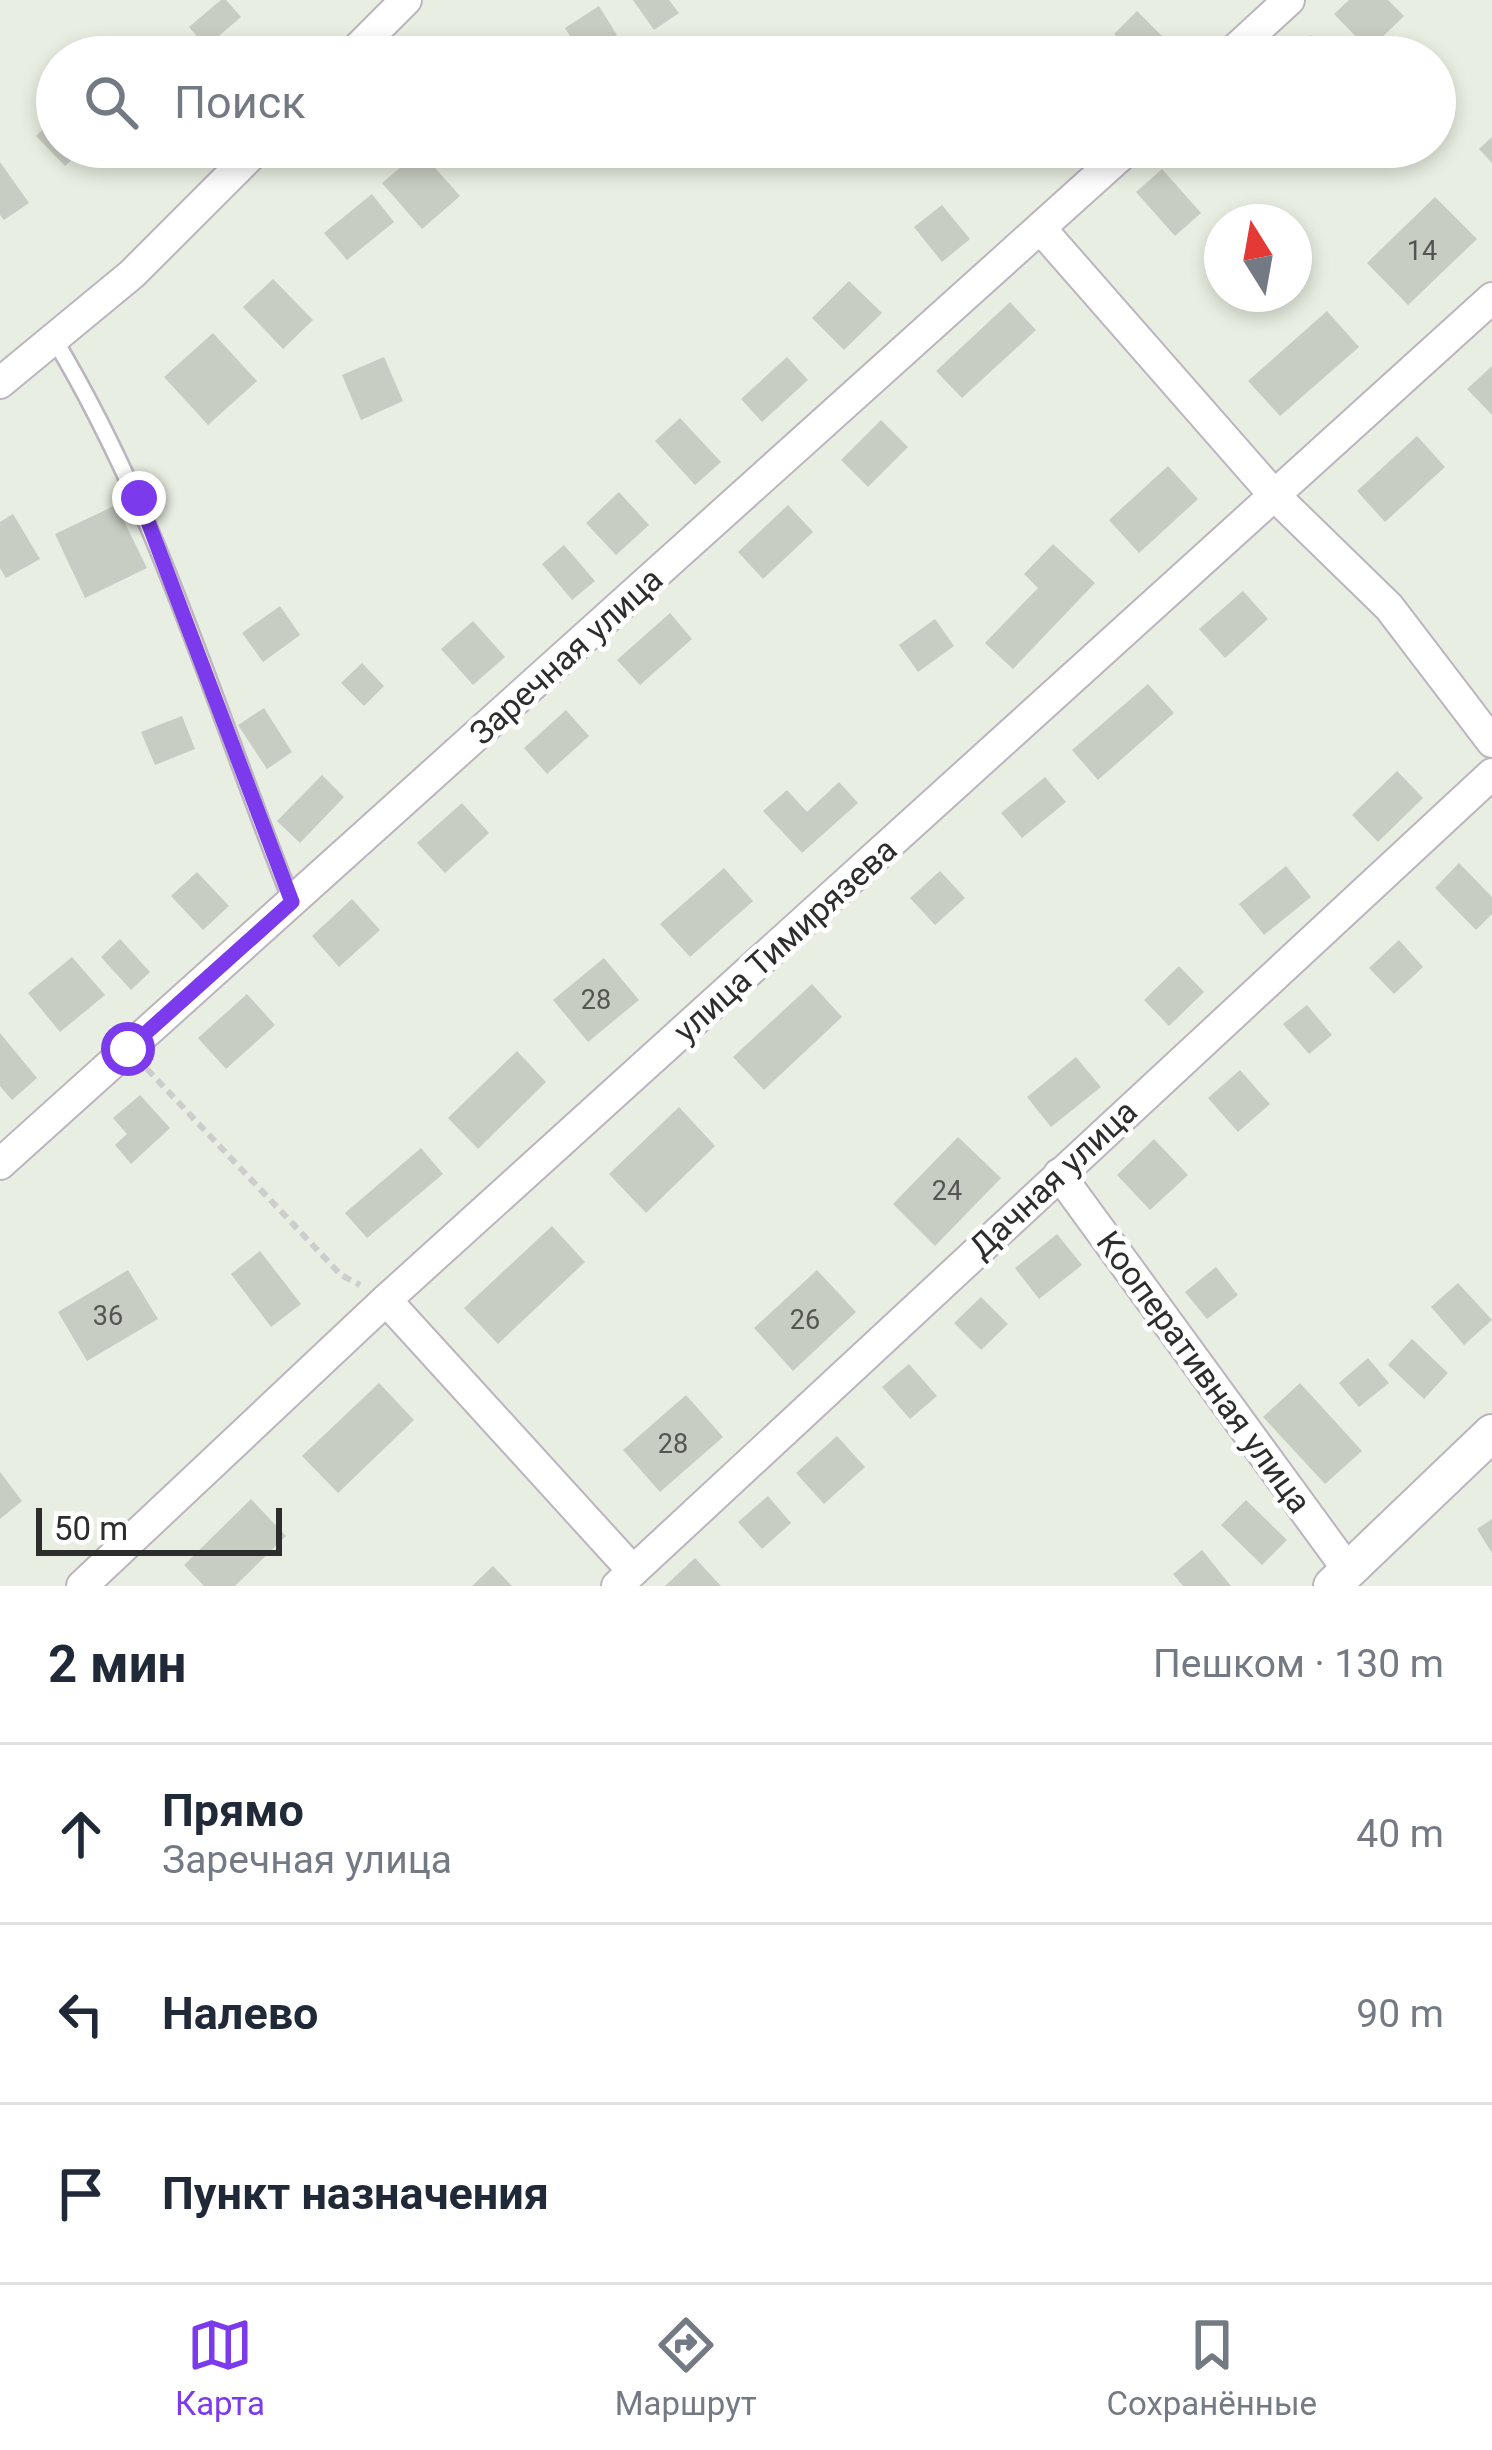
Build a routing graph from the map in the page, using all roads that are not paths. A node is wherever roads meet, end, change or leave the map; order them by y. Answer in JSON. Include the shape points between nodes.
{"nodes":[{"id":1,"x":406,"y":0,"type":"edge"},
{"id":2,"x":1289,"y":0,"type":"edge"},
{"id":3,"x":370,"y":36,"type":"edge"},
{"id":4,"x":1250,"y":36,"type":"edge"},
{"id":5,"x":238,"y":168,"type":"edge"},
{"id":6,"x":1107,"y":168,"type":"edge"},
{"id":7,"x":1041,"y":229,"type":"junction"},
{"id":8,"x":1492,"y":298,"type":"edge"},
{"id":9,"x":54,"y":338,"type":"junction"},
{"id":10,"x":0,"y":383,"type":"edge"},
{"id":11,"x":1275,"y":496,"type":"junction"},
{"id":12,"x":1492,"y":742,"type":"edge"},
{"id":13,"x":1492,"y":774,"type":"edge"},
{"id":14,"x":292,"y":902,"type":"junction"},
{"id":15,"x":0,"y":1164,"type":"edge"},
{"id":16,"x":1059,"y":1174,"type":"junction"},
{"id":17,"x":386,"y":1300,"type":"junction"},
{"id":18,"x":1492,"y":1433,"type":"edge"},
{"id":19,"x":625,"y":1578,"type":"edge"},
{"id":20,"x":1340,"y":1578,"type":"edge"},
{"id":21,"x":82,"y":1586,"type":"edge"}],
"edges":[{"from":1,"to":3,"type":"street"},
{"from":2,"to":4,"type":"street"},
{"from":5,"to":9,"type":"street"},
{"from":6,"to":7,"type":"street","name":"Заречная улица"},
{"from":7,"to":11,"type":"street"},
{"from":7,"to":14,"type":"street","name":"Заречная улица"},
{"from":8,"to":11,"type":"street","name":"улица Тимирязева"},
{"from":9,"to":10,"type":"street"},
{"from":9,"to":14,"type":"lane","via":[[139,498]]},
{"from":11,"to":12,"type":"street","via":[[1389,608]]},
{"from":11,"to":17,"type":"street","name":"улица Тимирязева"},
{"from":13,"to":16,"type":"street","name":"Дачная улица"},
{"from":14,"to":15,"type":"street","name":"Заречная улица"},
{"from":16,"to":19,"type":"street","name":"Дачная улица"},
{"from":16,"to":20,"type":"street","name":"Кооперативная улица"},
{"from":17,"to":19,"type":"street"},
{"from":17,"to":21,"type":"street","name":"улица Тимирязева"},
{"from":18,"to":20,"type":"street","name":"Кооперативная улица"}]}
